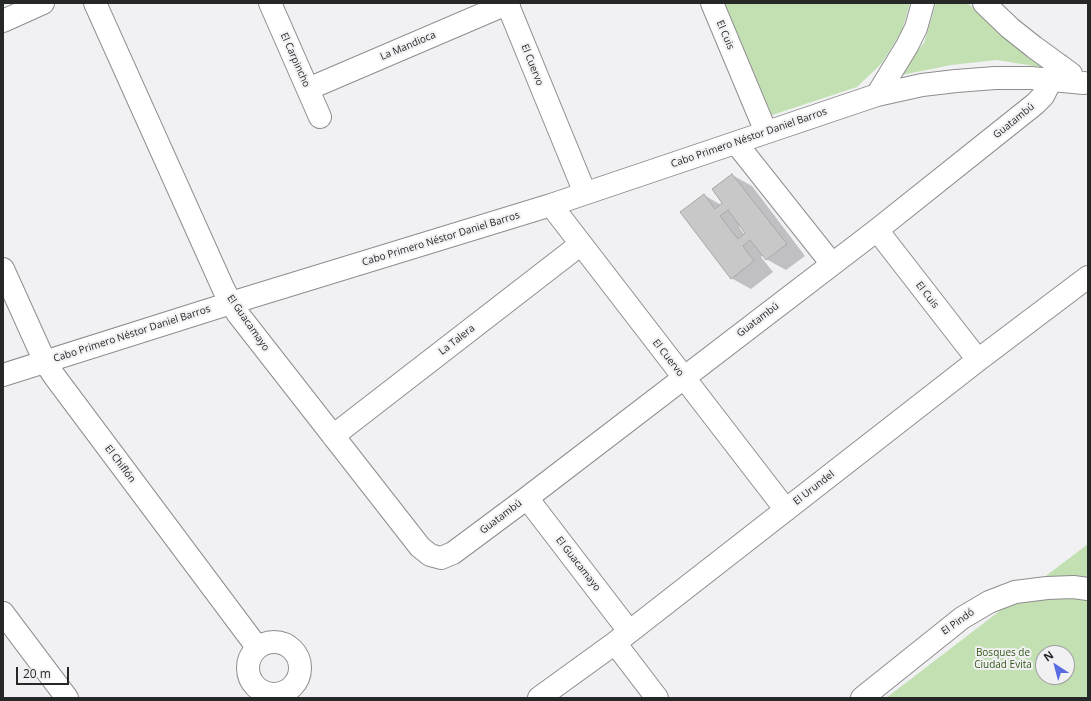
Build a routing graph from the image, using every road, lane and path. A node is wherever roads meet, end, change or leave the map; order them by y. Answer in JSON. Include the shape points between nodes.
{"nodes":[{"id":1,"x":43,"y":3,"type":"edge"},
{"id":2,"x":95,"y":3,"type":"edge"},
{"id":3,"x":270,"y":3,"type":"edge"},
{"id":4,"x":508,"y":3,"type":"edge"},
{"id":5,"x":712,"y":3,"type":"edge"},
{"id":6,"x":923,"y":3,"type":"edge"},
{"id":7,"x":984,"y":3,"type":"edge"},
{"id":8,"x":3,"y":20,"type":"edge"},
{"id":9,"x":1055,"y":73,"type":"junction"},
{"id":10,"x":1086,"y":84,"type":"edge"},
{"id":11,"x":308,"y":89,"type":"junction"},
{"id":12,"x":877,"y":95,"type":"junction"},
{"id":13,"x":320,"y":117,"type":"dead end"},
{"id":14,"x":766,"y":132,"type":"junction"},
{"id":15,"x":736,"y":143,"type":"junction"},
{"id":16,"x":585,"y":193,"type":"junction"},
{"id":17,"x":551,"y":205,"type":"junction"},
{"id":18,"x":877,"y":230,"type":"junction"},
{"id":19,"x":581,"y":244,"type":"junction"},
{"id":20,"x":832,"y":264,"type":"junction"},
{"id":21,"x":3,"y":269,"type":"edge"},
{"id":22,"x":1088,"y":277,"type":"edge"},
{"id":23,"x":231,"y":303,"type":"junction"},
{"id":24,"x":978,"y":360,"type":"junction"},
{"id":25,"x":45,"y":362,"type":"junction"},
{"id":26,"x":3,"y":375,"type":"edge"},
{"id":27,"x":683,"y":377,"type":"junction"},
{"id":28,"x":333,"y":436,"type":"junction"},
{"id":29,"x":527,"y":498,"type":"junction"},
{"id":30,"x":786,"y":510,"type":"junction"},
{"id":31,"x":441,"y":558,"type":"joint"},
{"id":32,"x":1081,"y":588,"type":"edge"},
{"id":33,"x":3,"y":613,"type":"edge"},
{"id":34,"x":622,"y":637,"type":"junction"},
{"id":35,"x":258,"y":647,"type":"dead end"},
{"id":36,"x":67,"y":698,"type":"edge"},
{"id":37,"x":539,"y":698,"type":"edge"},
{"id":38,"x":657,"y":698,"type":"edge"},
{"id":39,"x":862,"y":698,"type":"edge"}],
"edges":[{"from":1,"to":8,"type":"street"},
{"from":2,"to":23,"type":"street","name":"El Guacamayo"},
{"from":3,"to":11,"type":"street","name":"El Carpincho"},
{"from":4,"to":11,"type":"street","name":"La Mandioca"},
{"from":4,"to":16,"type":"street","name":"El Cuervo"},
{"from":5,"to":14,"type":"street","name":"El Cuis"},
{"from":6,"to":12,"type":"street","via":[[913,34]]},
{"from":7,"to":9,"type":"street"},
{"from":9,"to":10,"type":"street"},
{"from":9,"to":12,"type":"street","name":"Cabo Primero Néstor Daniel Barros","via":[[1031,78],[956,80]]},
{"from":9,"to":18,"type":"street","name":"Guatambú","via":[[1043,96],[1035,104]]},
{"from":11,"to":13,"type":"street","name":"El Carpincho"},
{"from":12,"to":14,"type":"street","name":"Cabo Primero Néstor Daniel Barros"},
{"from":14,"to":15,"type":"street","name":"Cabo Primero Néstor Daniel Barros"},
{"from":15,"to":16,"type":"street","name":"Cabo Primero Néstor Daniel Barros"},
{"from":15,"to":20,"type":"street"},
{"from":16,"to":17,"type":"street","name":"Cabo Primero Néstor Daniel Barros"},
{"from":17,"to":19,"type":"street","name":"El Cuervo"},
{"from":17,"to":23,"type":"street","name":"Cabo Primero Néstor Daniel Barros"},
{"from":18,"to":20,"type":"street","name":"Guatambú"},
{"from":18,"to":24,"type":"street","name":"El Cuis"},
{"from":19,"to":27,"type":"street","name":"El Cuervo"},
{"from":19,"to":28,"type":"street","name":"La Talera"},
{"from":20,"to":27,"type":"street","name":"Guatambú"},
{"from":21,"to":25,"type":"street","name":"El Chiflón"},
{"from":22,"to":24,"type":"street","name":"El Urundel"},
{"from":23,"to":25,"type":"street","name":"Cabo Primero Néstor Daniel Barros"},
{"from":23,"to":28,"type":"street","name":"El Guacamayo"},
{"from":24,"to":30,"type":"street","name":"El Urundel"},
{"from":25,"to":26,"type":"street","name":"Cabo Primero Néstor Daniel Barros"},
{"from":25,"to":35,"type":"street","name":"El Chiflón"},
{"from":27,"to":29,"type":"street","name":"Guatambú"},
{"from":27,"to":30,"type":"street","name":"El Cuervo"},
{"from":28,"to":31,"type":"street","name":"El Guacamayo","via":[[420,547],[430,556]]},
{"from":29,"to":31,"type":"street","name":"Guatambú","via":[[453,553]]},
{"from":29,"to":34,"type":"street","name":"El Guacamayo"},
{"from":30,"to":34,"type":"street","name":"El Urundel"},
{"from":32,"to":39,"type":"street","name":"El Pindó","via":[[1047,588],[1015,592],[989,602],[962,618]]},
{"from":33,"to":36,"type":"street"},
{"from":34,"to":37,"type":"street","name":"El Urundel"},
{"from":34,"to":38,"type":"street","name":"El Guacamayo"}]}
